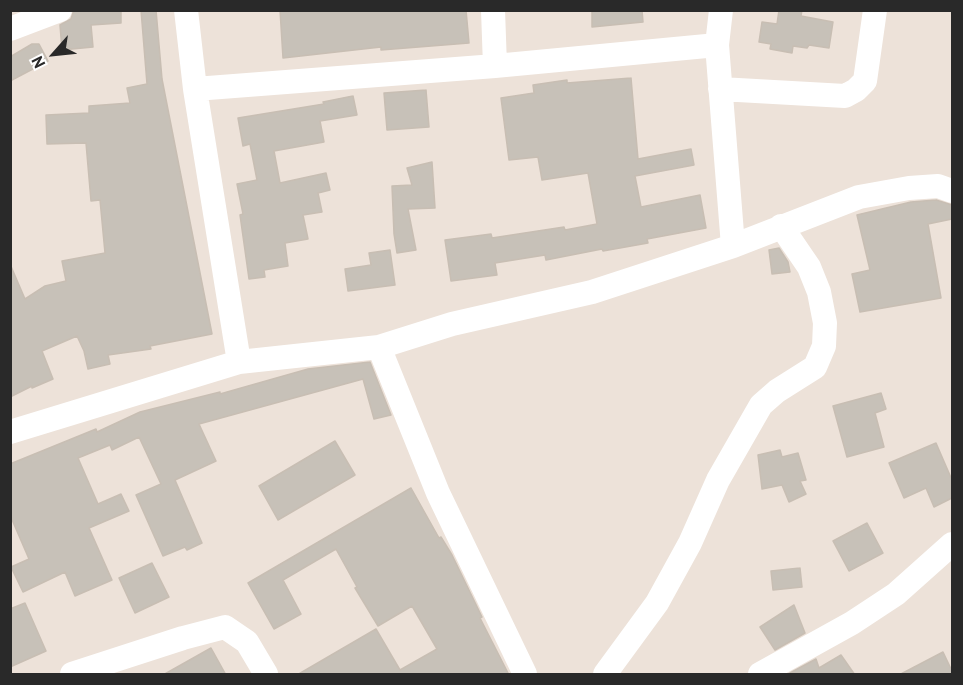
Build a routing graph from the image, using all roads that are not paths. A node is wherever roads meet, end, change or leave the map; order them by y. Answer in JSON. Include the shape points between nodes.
{"nodes":[{"id":1,"x":60,"y":10,"type":"edge"},
{"id":2,"x":186,"y":10,"type":"edge"},
{"id":3,"x":493,"y":10,"type":"edge"},
{"id":4,"x":721,"y":10,"type":"edge"},
{"id":5,"x":875,"y":10,"type":"edge"},
{"id":6,"x":10,"y":29,"type":"edge"},
{"id":7,"x":717,"y":45,"type":"junction"},
{"id":8,"x":495,"y":66,"type":"junction"},
{"id":9,"x":195,"y":89,"type":"junction"},
{"id":10,"x":720,"y":89,"type":"junction"},
{"id":11,"x":952,"y":191,"type":"edge"},
{"id":12,"x":782,"y":226,"type":"junction"},
{"id":13,"x":733,"y":246,"type":"junction"},
{"id":14,"x":379,"y":347,"type":"junction"},
{"id":15,"x":239,"y":362,"type":"junction"},
{"id":16,"x":10,"y":432,"type":"edge"},
{"id":17,"x":952,"y":544,"type":"edge"},
{"id":18,"x":72,"y":675,"type":"edge"},
{"id":19,"x":266,"y":675,"type":"edge"},
{"id":20,"x":525,"y":675,"type":"edge"},
{"id":21,"x":605,"y":675,"type":"edge"},
{"id":22,"x":760,"y":675,"type":"edge"}],
"edges":[{"from":1,"to":6,"type":"street"},
{"from":2,"to":9,"type":"street"},
{"from":3,"to":8,"type":"street"},
{"from":4,"to":7,"type":"street"},
{"from":5,"to":10,"type":"street","via":[[865,81],[845,96]]},
{"from":7,"to":8,"type":"street"},
{"from":7,"to":10,"type":"street"},
{"from":8,"to":9,"type":"street"},
{"from":9,"to":15,"type":"street"},
{"from":10,"to":13,"type":"street"},
{"from":11,"to":12,"type":"street","via":[[938,186],[859,197]]},
{"from":12,"to":13,"type":"street"},
{"from":12,"to":21,"type":"street","via":[[809,267],[819,292],[825,323],[824,346],[815,367],[761,405],[718,480],[657,603]]},
{"from":13,"to":14,"type":"street","via":[[592,292],[452,324]]},
{"from":14,"to":15,"type":"street"},
{"from":14,"to":20,"type":"street","via":[[438,493]]},
{"from":15,"to":16,"type":"street"},
{"from":17,"to":22,"type":"street","via":[[896,594]]},
{"from":18,"to":19,"type":"street","via":[[225,627],[248,642]]}]}
